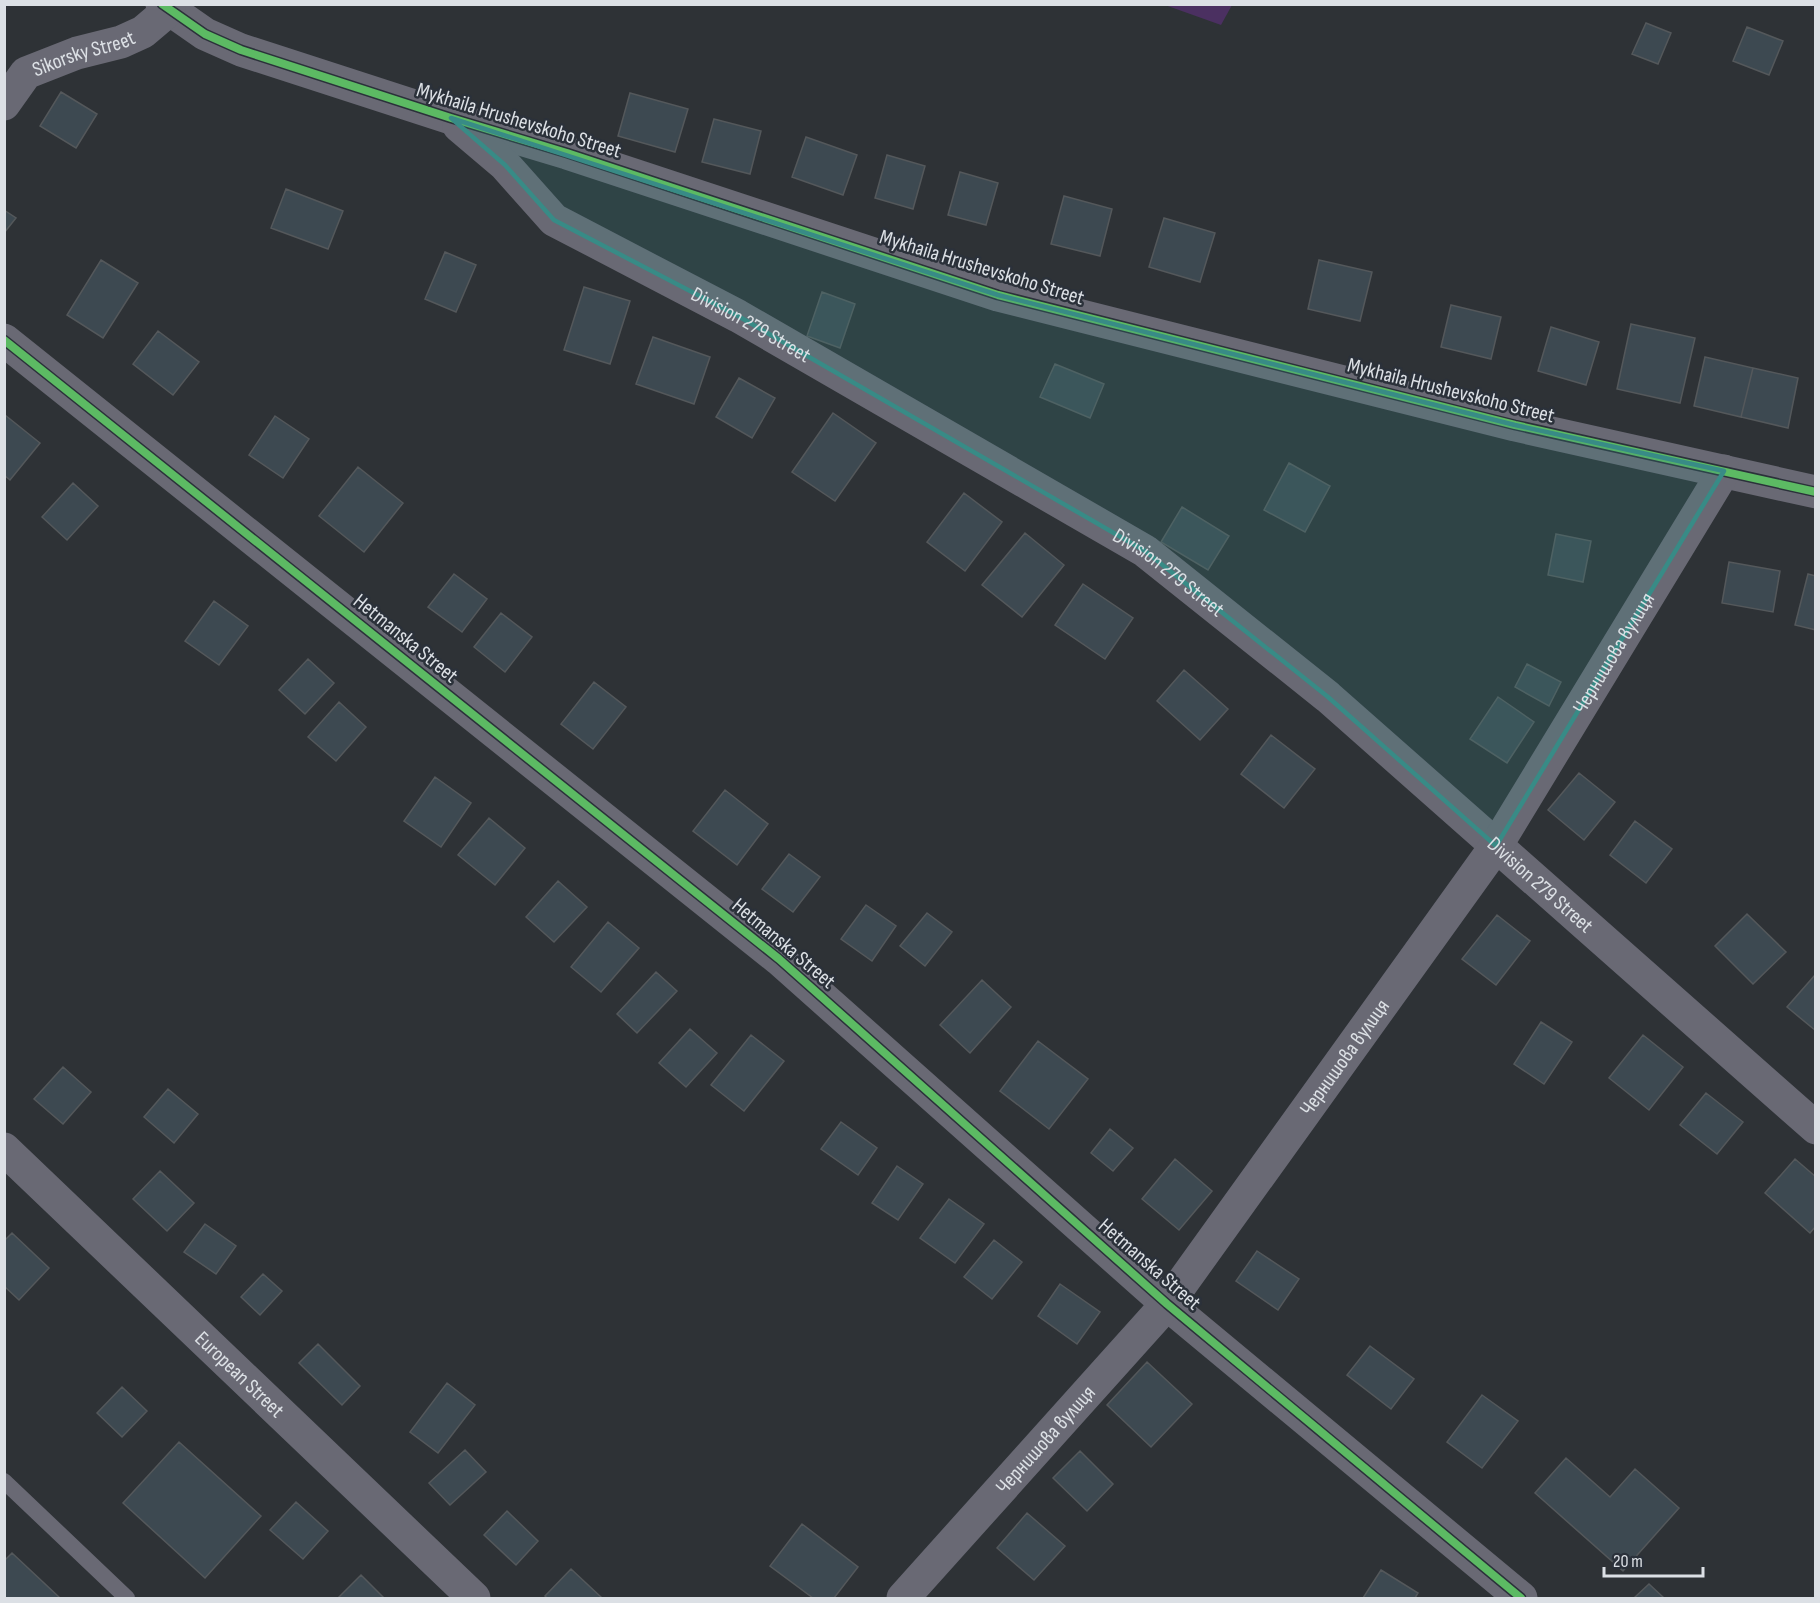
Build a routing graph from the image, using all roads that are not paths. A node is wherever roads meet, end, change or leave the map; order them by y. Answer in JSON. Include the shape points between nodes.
{"nodes":[{"id":1,"x":166,"y":8,"type":"edge"},
{"id":2,"x":4,"y":104,"type":"edge"},
{"id":3,"x":451,"y":118,"type":"junction"},
{"id":4,"x":4,"y":340,"type":"edge"},
{"id":5,"x":1724,"y":471,"type":"junction"},
{"id":6,"x":1815,"y":492,"type":"edge"},
{"id":7,"x":1496,"y":846,"type":"junction"},
{"id":8,"x":1815,"y":1128,"type":"edge"},
{"id":9,"x":4,"y":1149,"type":"edge"},
{"id":10,"x":1167,"y":1304,"type":"junction"},
{"id":11,"x":4,"y":1481,"type":"edge"},
{"id":12,"x":127,"y":1599,"type":"edge"},
{"id":13,"x":474,"y":1599,"type":"edge"},
{"id":14,"x":903,"y":1599,"type":"edge"},
{"id":15,"x":1521,"y":1599,"type":"edge"}],
"edges":[{"from":1,"to":2,"type":"street","name":"Sikorsky Street","via":[[143,32],[26,73]]},
{"from":1,"to":3,"type":"street","name":"Mykhaila Hrushevskoho Street","via":[[205,34],[241,50]]},
{"from":3,"to":5,"type":"street","name":"Mykhaila Hrushevskoho Street","via":[[998,295],[1515,425]]},
{"from":3,"to":7,"type":"street","name":"Division 279 Street","via":[[505,165],[554,220],[738,316],[1145,551],[1328,697]]},
{"from":4,"to":10,"type":"street","name":"Hetmanska Street","via":[[779,959]]},
{"from":5,"to":6,"type":"street","name":"Mykhaila Hrushevskoho Street"},
{"from":5,"to":7,"type":"street","name":"Чернишова вулиця"},
{"from":7,"to":8,"type":"street","name":"Division 279 Street"},
{"from":7,"to":10,"type":"street","name":"Чернишова вулиця"},
{"from":9,"to":13,"type":"street","name":"European Street"},
{"from":10,"to":14,"type":"street","name":"Чернишова вулиця"},
{"from":10,"to":15,"type":"street","name":"Hetmanska Street"},
{"from":11,"to":12,"type":"lane"}]}
